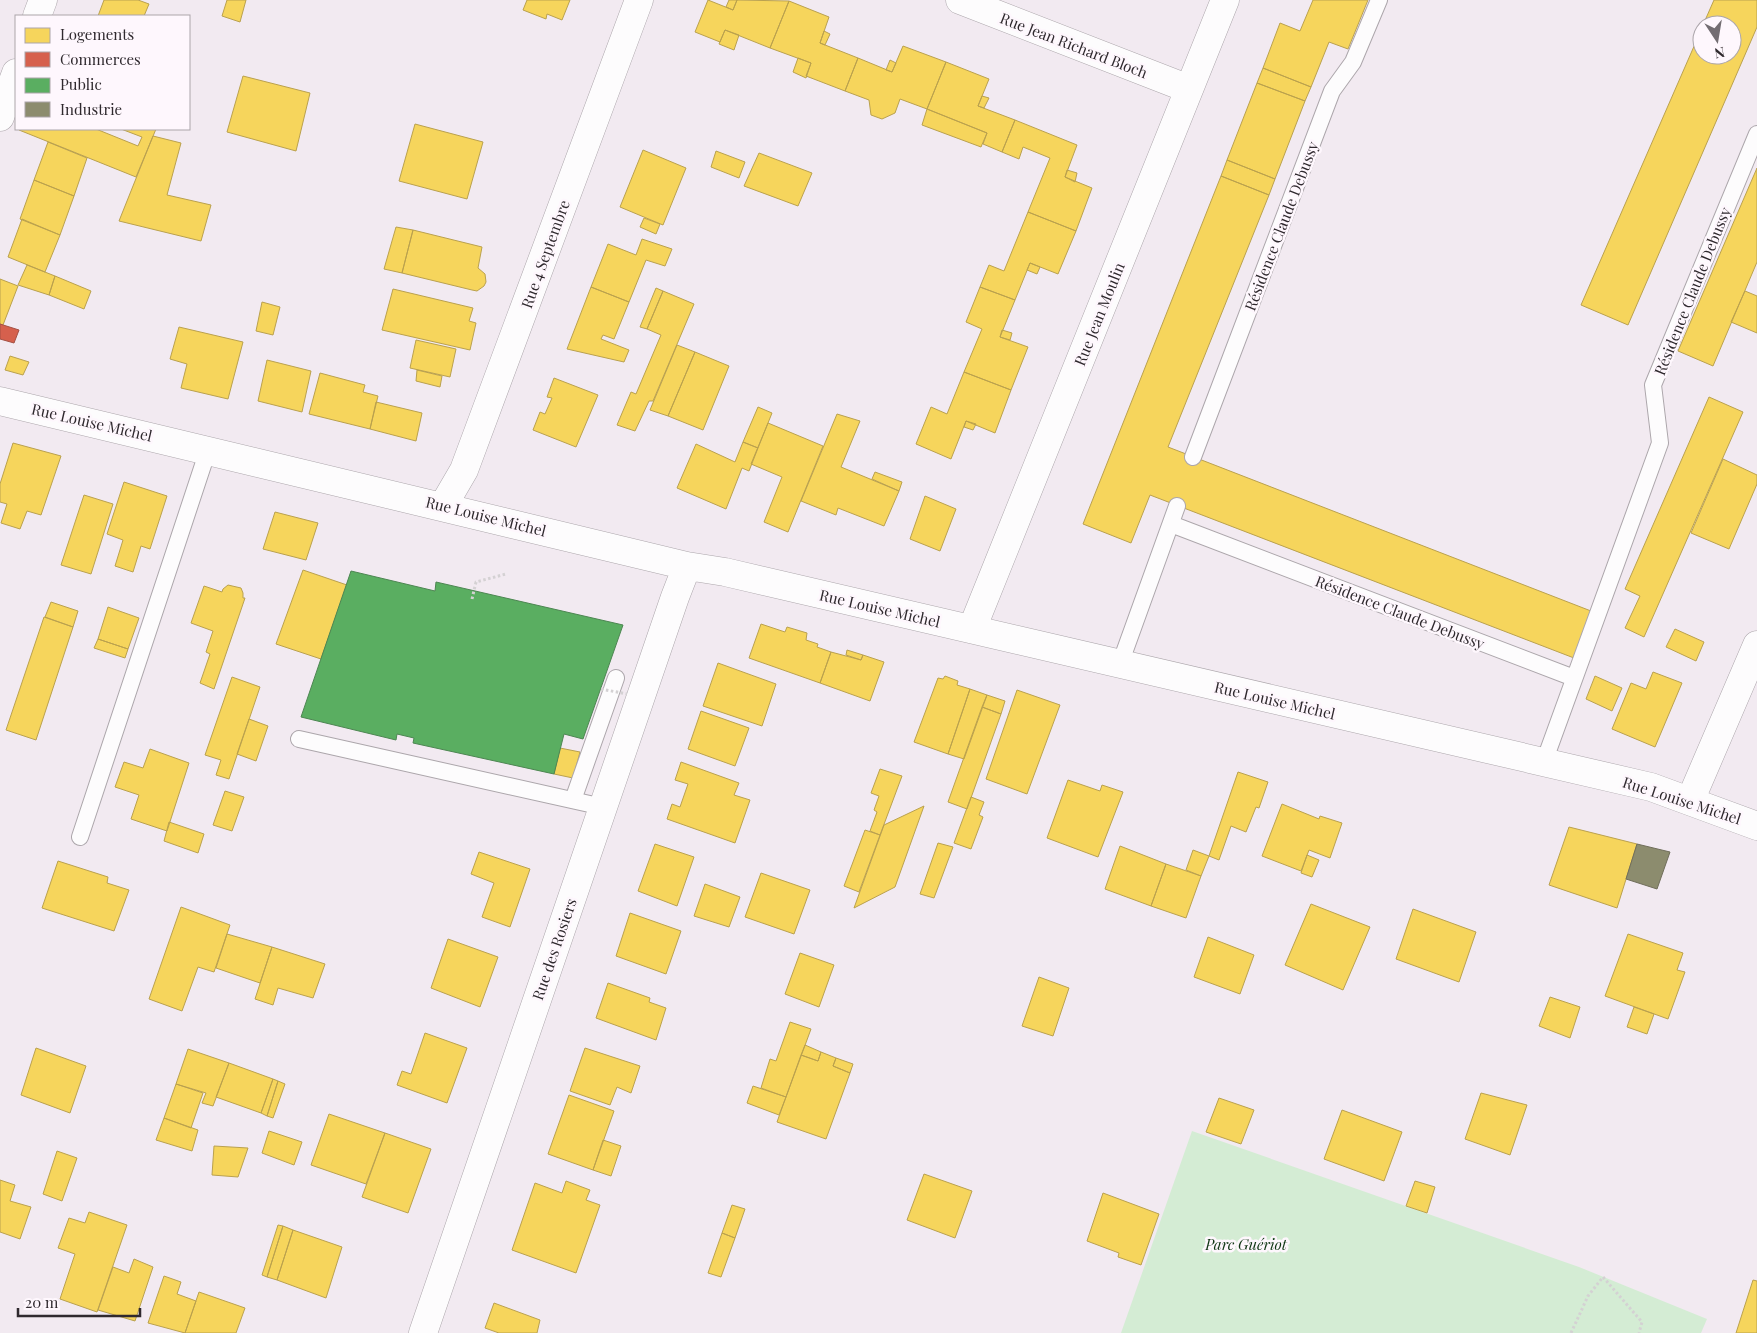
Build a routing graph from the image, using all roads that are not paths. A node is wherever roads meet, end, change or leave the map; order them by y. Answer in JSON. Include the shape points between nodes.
{"nodes":[{"id":1,"x":43,"y":0,"type":"edge"},
{"id":2,"x":639,"y":0,"type":"edge"},
{"id":3,"x":960,"y":0,"type":"edge"},
{"id":4,"x":1224,"y":0,"type":"edge"},
{"id":5,"x":1379,"y":0,"type":"edge"},
{"id":6,"x":37,"y":15,"type":"edge"},
{"id":7,"x":15,"y":76,"type":"edge"},
{"id":8,"x":1189,"y":89,"type":"junction"},
{"id":9,"x":0,"y":117,"type":"edge"},
{"id":10,"x":1757,"y":134,"type":"edge"},
{"id":11,"x":0,"y":401,"type":"edge"},
{"id":12,"x":208,"y":450,"type":"junction"},
{"id":13,"x":1193,"y":457,"type":"dead end"},
{"id":14,"x":443,"y":506,"type":"junction"},
{"id":15,"x":1177,"y":506,"type":"dead end"},
{"id":16,"x":1170,"y":524,"type":"junction"},
{"id":17,"x":688,"y":566,"type":"junction"},
{"id":18,"x":972,"y":629,"type":"junction"},
{"id":19,"x":1757,"y":646,"type":"edge"},
{"id":20,"x":1120,"y":664,"type":"junction"},
{"id":21,"x":616,"y":678,"type":"dead end"},
{"id":22,"x":1574,"y":678,"type":"junction"},
{"id":23,"x":299,"y":739,"type":"dead end"},
{"id":24,"x":1544,"y":762,"type":"junction"},
{"id":25,"x":574,"y":800,"type":"junction"},
{"id":26,"x":1690,"y":801,"type":"junction"},
{"id":27,"x":603,"y":807,"type":"junction"},
{"id":28,"x":1757,"y":826,"type":"edge"},
{"id":29,"x":80,"y":837,"type":"dead end"},
{"id":30,"x":422,"y":1333,"type":"edge"}],
"edges":[{"from":1,"to":6,"type":"street"},
{"from":2,"to":14,"type":"street","name":"Rue 4 Septembre","via":[[464,470]]},
{"from":3,"to":8,"type":"street","name":"Rue Jean Richard Bloch"},
{"from":4,"to":8,"type":"street","name":"Rue Jean Moulin"},
{"from":5,"to":13,"type":"lane","name":"Résidence Claude Debussy","via":[[1354,62],[1332,92]]},
{"from":7,"to":9,"type":"street"},
{"from":8,"to":18,"type":"street","name":"Rue Jean Moulin"},
{"from":10,"to":22,"type":"lane","name":"Résidence Claude Debussy","via":[[1653,385],[1660,443]]},
{"from":11,"to":12,"type":"street","name":"Rue Louise Michel"},
{"from":12,"to":14,"type":"street","name":"Rue Louise Michel"},
{"from":12,"to":29,"type":"lane"},
{"from":14,"to":17,"type":"street","name":"Rue Louise Michel"},
{"from":15,"to":16,"type":"lane"},
{"from":16,"to":20,"type":"lane"},
{"from":16,"to":22,"type":"lane","name":"Résidence Claude Debussy"},
{"from":17,"to":18,"type":"street","name":"Rue Louise Michel"},
{"from":17,"to":27,"type":"street","name":"Rue des Rosiers"},
{"from":18,"to":20,"type":"street","name":"Rue Louise Michel"},
{"from":19,"to":26,"type":"street"},
{"from":20,"to":24,"type":"street","name":"Rue Louise Michel"},
{"from":21,"to":25,"type":"lane"},
{"from":22,"to":24,"type":"lane","name":"Résidence Claude Debussy"},
{"from":23,"to":25,"type":"lane"},
{"from":24,"to":26,"type":"street","name":"Rue Louise Michel","via":[[1651,787]]},
{"from":25,"to":27,"type":"lane"},
{"from":26,"to":28,"type":"street","name":"Rue Louise Michel"},
{"from":27,"to":30,"type":"street","name":"Rue des Rosiers"}]}
